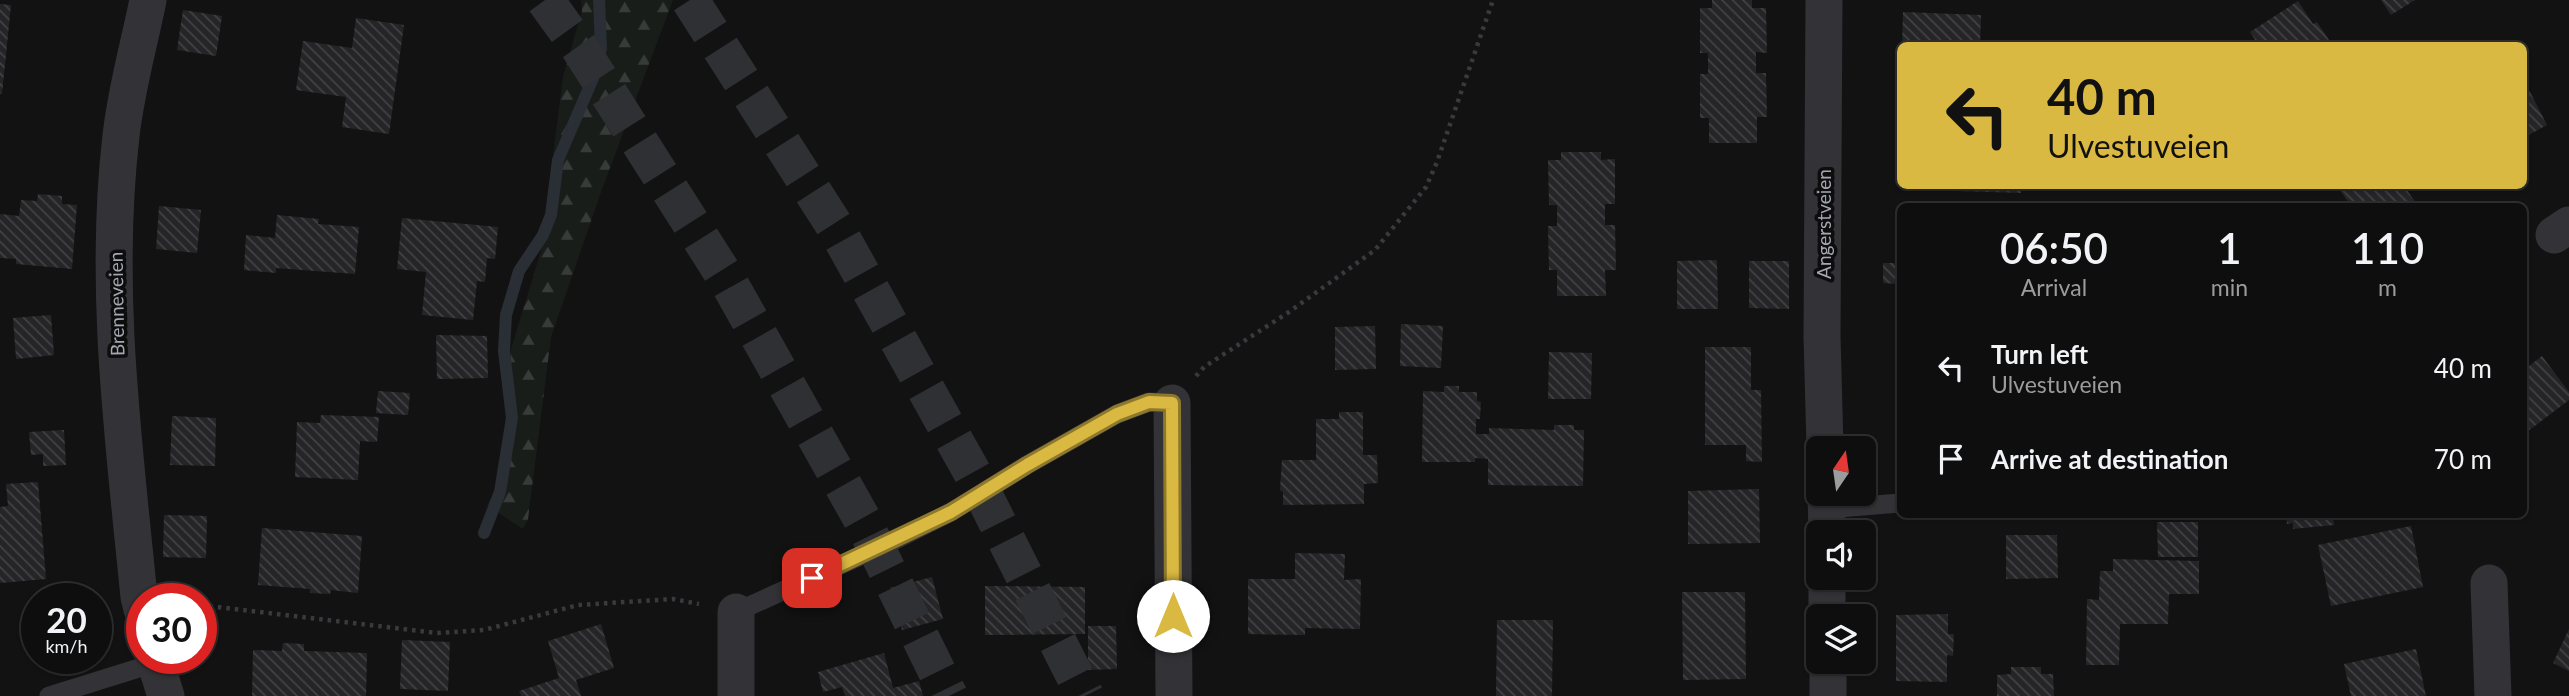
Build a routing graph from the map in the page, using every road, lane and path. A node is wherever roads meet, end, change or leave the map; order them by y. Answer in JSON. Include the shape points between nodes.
{"nodes":[{"id":1,"x":148,"y":0,"type":"edge"},
{"id":2,"x":1493,"y":0,"type":"edge"},
{"id":3,"x":1824,"y":0,"type":"edge"},
{"id":4,"x":1172,"y":403,"type":"junction"},
{"id":5,"x":1825,"y":436,"type":"edge"},
{"id":6,"x":1897,"y":503,"type":"edge"},
{"id":7,"x":1826,"y":511,"type":"edge"},
{"id":8,"x":137,"y":583,"type":"edge"},
{"id":9,"x":2489,"y":583,"type":"dead end"},
{"id":10,"x":217,"y":607,"type":"edge"},
{"id":11,"x":736,"y":612,"type":"junction"},
{"id":12,"x":150,"y":674,"type":"edge"},
{"id":13,"x":1828,"y":674,"type":"edge"},
{"id":14,"x":49,"y":696,"type":"edge"},
{"id":15,"x":736,"y":696,"type":"edge"},
{"id":16,"x":1174,"y":696,"type":"edge"},
{"id":17,"x":1828,"y":696,"type":"edge"},
{"id":18,"x":2493,"y":696,"type":"edge"}],
"edges":[{"from":1,"to":8,"type":"street","name":"Brenneveien","via":[[121,133],[115,208],[115,343]]},
{"from":2,"to":4,"type":"path","via":[[1426,187],[1374,250],[1204,367]]},
{"from":3,"to":5,"type":"street","name":"Angerstveien"},
{"from":4,"to":11,"type":"lane","via":[[1149,402],[1117,414],[951,512]]},
{"from":4,"to":16,"type":"street"},
{"from":6,"to":7,"type":"lane"},
{"from":9,"to":18,"type":"street"},
{"from":10,"to":11,"type":"path","via":[[437,633],[484,630],[578,605],[673,598]]},
{"from":11,"to":15,"type":"street"},
{"from":12,"to":14,"type":"lane"},
{"from":13,"to":17,"type":"street"}]}
